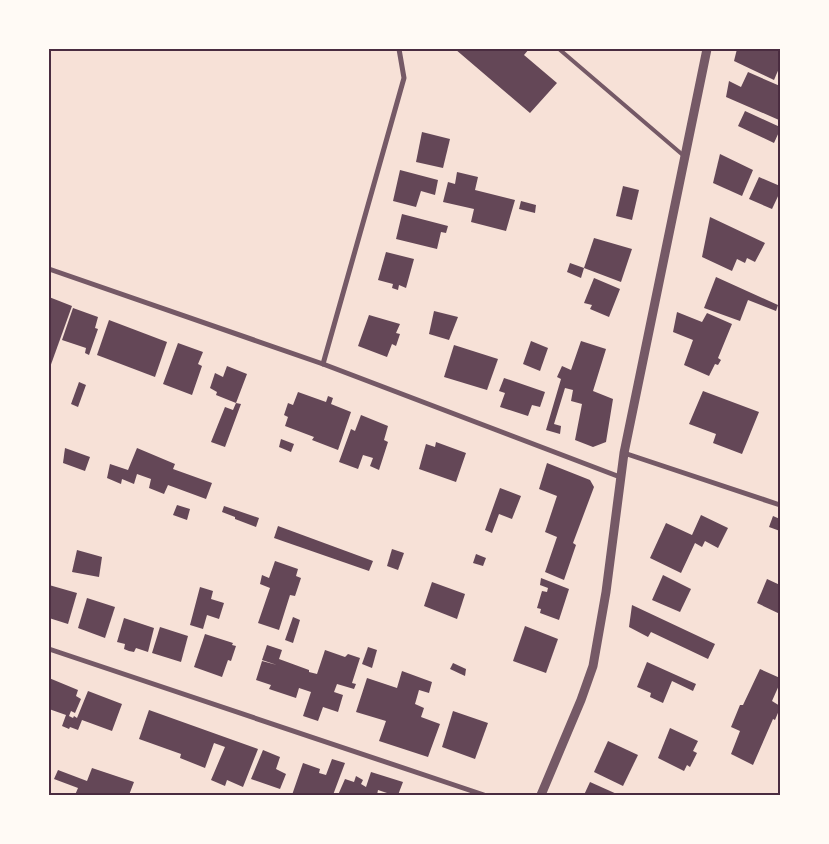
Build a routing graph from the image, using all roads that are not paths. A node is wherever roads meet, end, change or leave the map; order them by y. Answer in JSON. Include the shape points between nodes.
{"nodes":[{"id":1,"x":399,"y":49,"type":"edge"},
{"id":2,"x":559,"y":49,"type":"edge"},
{"id":3,"x":707,"y":49,"type":"edge"},
{"id":4,"x":684,"y":156,"type":"junction"},
{"id":5,"x":49,"y":269,"type":"edge"},
{"id":6,"x":323,"y":364,"type":"junction"},
{"id":7,"x":624,"y":453,"type":"junction"},
{"id":8,"x":620,"y":477,"type":"junction"},
{"id":9,"x":780,"y":505,"type":"edge"},
{"id":10,"x":49,"y":649,"type":"edge"},
{"id":11,"x":484,"y":795,"type":"edge"},
{"id":12,"x":541,"y":795,"type":"edge"}],
"edges":[{"from":1,"to":6,"type":"street","via":[[404,78]]},
{"from":2,"to":4,"type":"lane"},
{"from":3,"to":4,"type":"street"},
{"from":4,"to":7,"type":"street"},
{"from":5,"to":6,"type":"street"},
{"from":6,"to":8,"type":"street"},
{"from":7,"to":8,"type":"street"},
{"from":7,"to":9,"type":"street"},
{"from":8,"to":12,"type":"street","via":[[593,666]]},
{"from":10,"to":11,"type":"street"}]}
